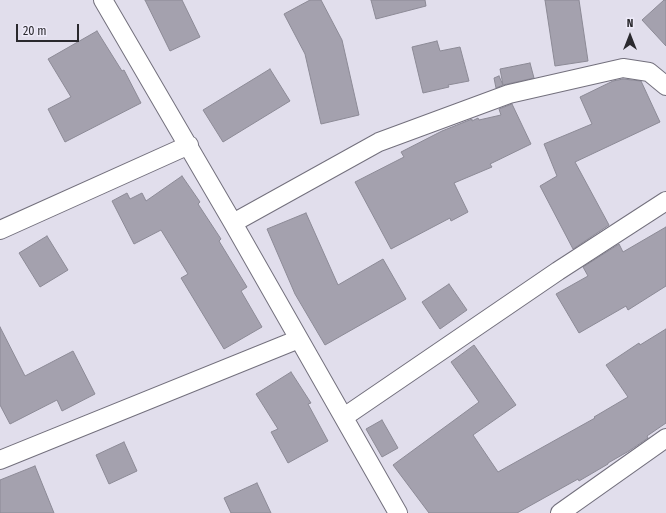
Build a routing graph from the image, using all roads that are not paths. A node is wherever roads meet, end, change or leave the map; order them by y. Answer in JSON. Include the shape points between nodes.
{"nodes":[{"id":1,"x":103,"y":0,"type":"edge"},
{"id":2,"x":666,"y":86,"type":"edge"},
{"id":3,"x":189,"y":145,"type":"junction"},
{"id":4,"x":666,"y":201,"type":"edge"},
{"id":5,"x":233,"y":223,"type":"junction"},
{"id":6,"x":0,"y":230,"type":"edge"},
{"id":7,"x":300,"y":340,"type":"junction"},
{"id":8,"x":344,"y":417,"type":"junction"},
{"id":9,"x":666,"y":438,"type":"edge"},
{"id":10,"x":0,"y":460,"type":"edge"},
{"id":11,"x":398,"y":513,"type":"edge"},
{"id":12,"x":560,"y":513,"type":"edge"}],
"edges":[{"from":1,"to":3,"type":"street"},
{"from":2,"to":5,"type":"street","via":[[649,72],[623,68],[509,94],[379,142]]},
{"from":3,"to":5,"type":"street"},
{"from":3,"to":6,"type":"street"},
{"from":4,"to":8,"type":"street","via":[[558,271]]},
{"from":5,"to":7,"type":"street"},
{"from":7,"to":8,"type":"street"},
{"from":7,"to":10,"type":"street"},
{"from":8,"to":11,"type":"street"},
{"from":9,"to":12,"type":"street"}]}
